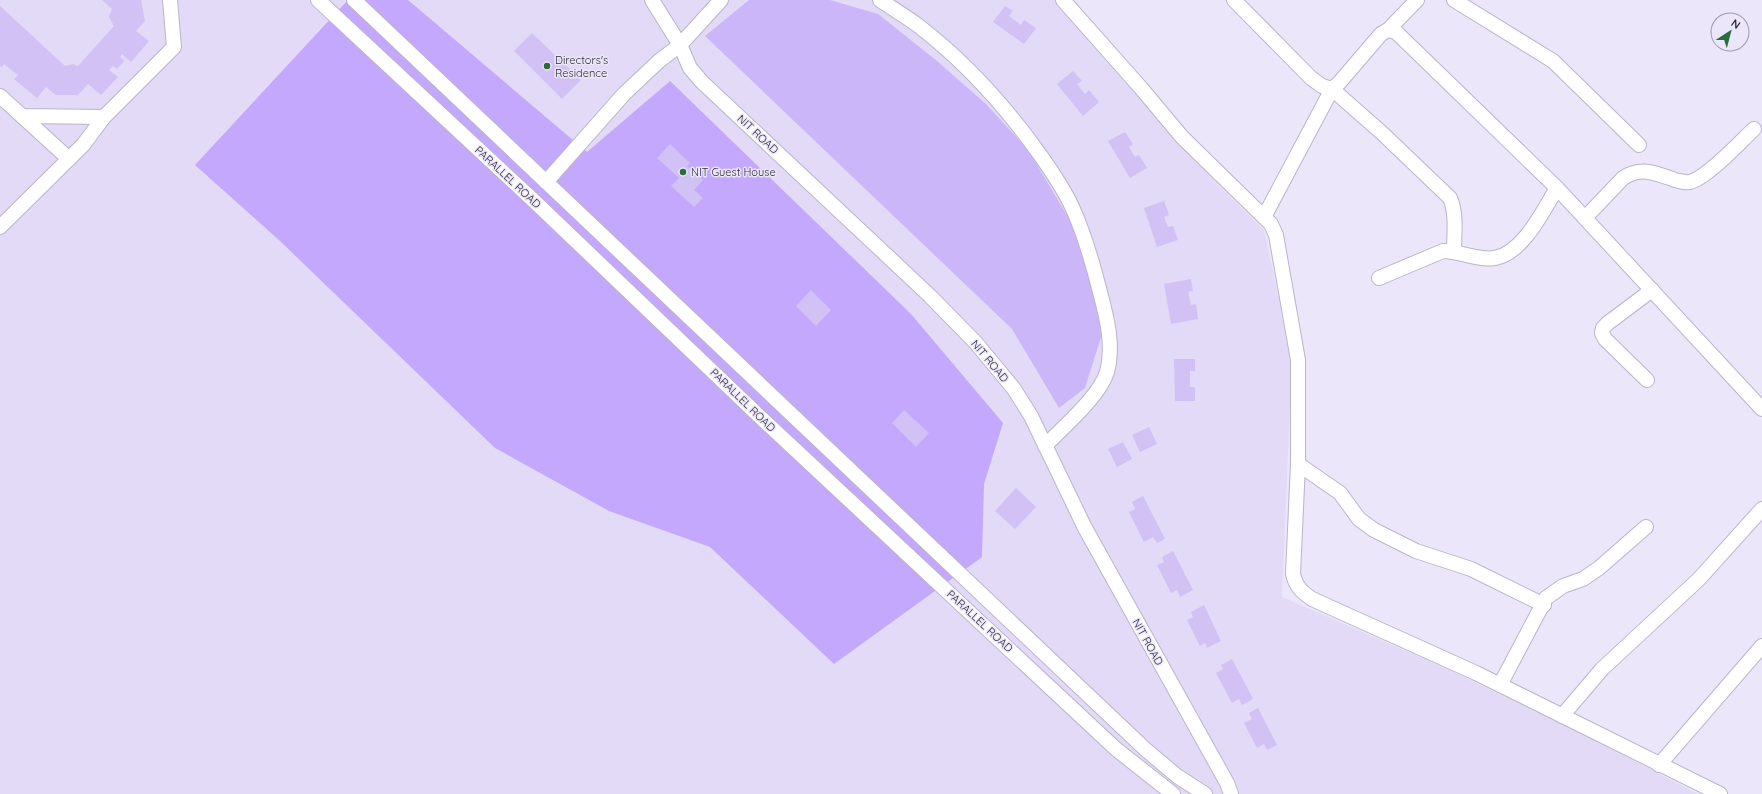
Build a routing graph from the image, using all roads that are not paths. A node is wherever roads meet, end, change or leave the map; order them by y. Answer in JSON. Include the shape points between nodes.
{"nodes":[{"id":1,"x":170,"y":0,"type":"edge"},
{"id":2,"x":318,"y":0,"type":"edge"},
{"id":3,"x":354,"y":0,"type":"edge"},
{"id":4,"x":652,"y":0,"type":"edge"},
{"id":5,"x":721,"y":0,"type":"edge"},
{"id":6,"x":880,"y":0,"type":"edge"},
{"id":7,"x":1063,"y":0,"type":"edge"},
{"id":8,"x":1234,"y":0,"type":"edge"},
{"id":9,"x":1417,"y":0,"type":"edge"},
{"id":10,"x":1454,"y":0,"type":"edge"},
{"id":11,"x":1388,"y":30,"type":"junction"},
{"id":12,"x":680,"y":46,"type":"junction"},
{"id":13,"x":1332,"y":89,"type":"junction"},
{"id":14,"x":0,"y":96,"type":"edge"},
{"id":15,"x":22,"y":116,"type":"junction"},
{"id":16,"x":104,"y":117,"type":"junction"},
{"id":17,"x":1754,"y":129,"type":"dead end"},
{"id":18,"x":1639,"y":145,"type":"dead end"},
{"id":19,"x":69,"y":159,"type":"junction"},
{"id":20,"x":546,"y":182,"type":"junction"},
{"id":21,"x":1557,"y":188,"type":"junction"},
{"id":22,"x":1264,"y":216,"type":"junction"},
{"id":23,"x":1585,"y":218,"type":"junction"},
{"id":24,"x":0,"y":227,"type":"edge"},
{"id":25,"x":1454,"y":251,"type":"junction"},
{"id":26,"x":1379,"y":278,"type":"dead end"},
{"id":27,"x":1652,"y":290,"type":"junction"},
{"id":28,"x":1647,"y":380,"type":"dead end"},
{"id":29,"x":1762,"y":409,"type":"edge"},
{"id":30,"x":1045,"y":446,"type":"junction"},
{"id":31,"x":1298,"y":464,"type":"junction"},
{"id":32,"x":1762,"y":509,"type":"edge"},
{"id":33,"x":1646,"y":527,"type":"dead end"},
{"id":34,"x":1544,"y":605,"type":"junction"},
{"id":35,"x":1762,"y":646,"type":"edge"},
{"id":36,"x":1500,"y":685,"type":"junction"},
{"id":37,"x":1562,"y":716,"type":"junction"},
{"id":38,"x":1659,"y":765,"type":"junction"},
{"id":39,"x":1173,"y":794,"type":"edge"},
{"id":40,"x":1205,"y":794,"type":"edge"},
{"id":41,"x":1231,"y":794,"type":"edge"},
{"id":42,"x":1720,"y":794,"type":"edge"}],
"edges":[{"from":1,"to":16,"type":"street","via":[[174,46]]},
{"from":2,"to":39,"type":"street","name":"PARALLEL ROAD","via":[[1116,749]]},
{"from":3,"to":20,"type":"street","name":"PARALLEL ROAD"},
{"from":4,"to":12,"type":"street","name":"NIT ROAD"},
{"from":5,"to":12,"type":"street"},
{"from":6,"to":30,"type":"street","via":[[920,27],[953,55],[1022,130],[1054,174],[1073,208],[1092,259],[1107,320],[1111,354],[1106,374],[1096,393]]},
{"from":7,"to":22,"type":"street","via":[[1182,137]]},
{"from":8,"to":13,"type":"street","via":[[1311,78]]},
{"from":9,"to":11,"type":"street"},
{"from":10,"to":18,"type":"street","via":[[1553,61]]},
{"from":11,"to":13,"type":"street","via":[[1381,34]]},
{"from":11,"to":21,"type":"street","via":[[1405,38]]},
{"from":12,"to":20,"type":"street","via":[[659,61],[624,94]]},
{"from":12,"to":30,"type":"street","name":"NIT ROAD","via":[[690,68],[702,82],[930,296],[976,343],[1014,389],[1031,416]]},
{"from":13,"to":22,"type":"street"},
{"from":13,"to":25,"type":"street","via":[[1450,198],[1454,206]]},
{"from":14,"to":15,"type":"street"},
{"from":15,"to":16,"type":"street"},
{"from":15,"to":19,"type":"street"},
{"from":16,"to":19,"type":"street","via":[[83,146]]},
{"from":17,"to":23,"type":"street","via":[[1714,166],[1689,183],[1653,171],[1628,174]]},
{"from":19,"to":24,"type":"street"},
{"from":20,"to":40,"type":"street","name":"PARALLEL ROAD","via":[[1145,749],[1177,776]]},
{"from":21,"to":23,"type":"street"},
{"from":21,"to":25,"type":"street","via":[[1514,250],[1495,258]]},
{"from":22,"to":31,"type":"street","via":[[1276,235],[1298,360]]},
{"from":23,"to":27,"type":"street"},
{"from":25,"to":26,"type":"street","via":[[1443,251]]},
{"from":27,"to":28,"type":"street","via":[[1608,323],[1602,333]]},
{"from":27,"to":29,"type":"street"},
{"from":30,"to":41,"type":"street","name":"NIT ROAD","via":[[1085,528]]},
{"from":31,"to":34,"type":"street","via":[[1340,493],[1359,519],[1374,530],[1416,551],[1470,569]]},
{"from":31,"to":36,"type":"street","via":[[1293,574],[1295,584],[1300,590],[1312,599]]},
{"from":32,"to":37,"type":"street","via":[[1699,579],[1602,669]]},
{"from":33,"to":34,"type":"street","via":[[1584,579],[1551,593]]},
{"from":34,"to":36,"type":"street"},
{"from":35,"to":38,"type":"street"},
{"from":36,"to":37,"type":"street"},
{"from":37,"to":38,"type":"street"},
{"from":38,"to":42,"type":"street"}]}
